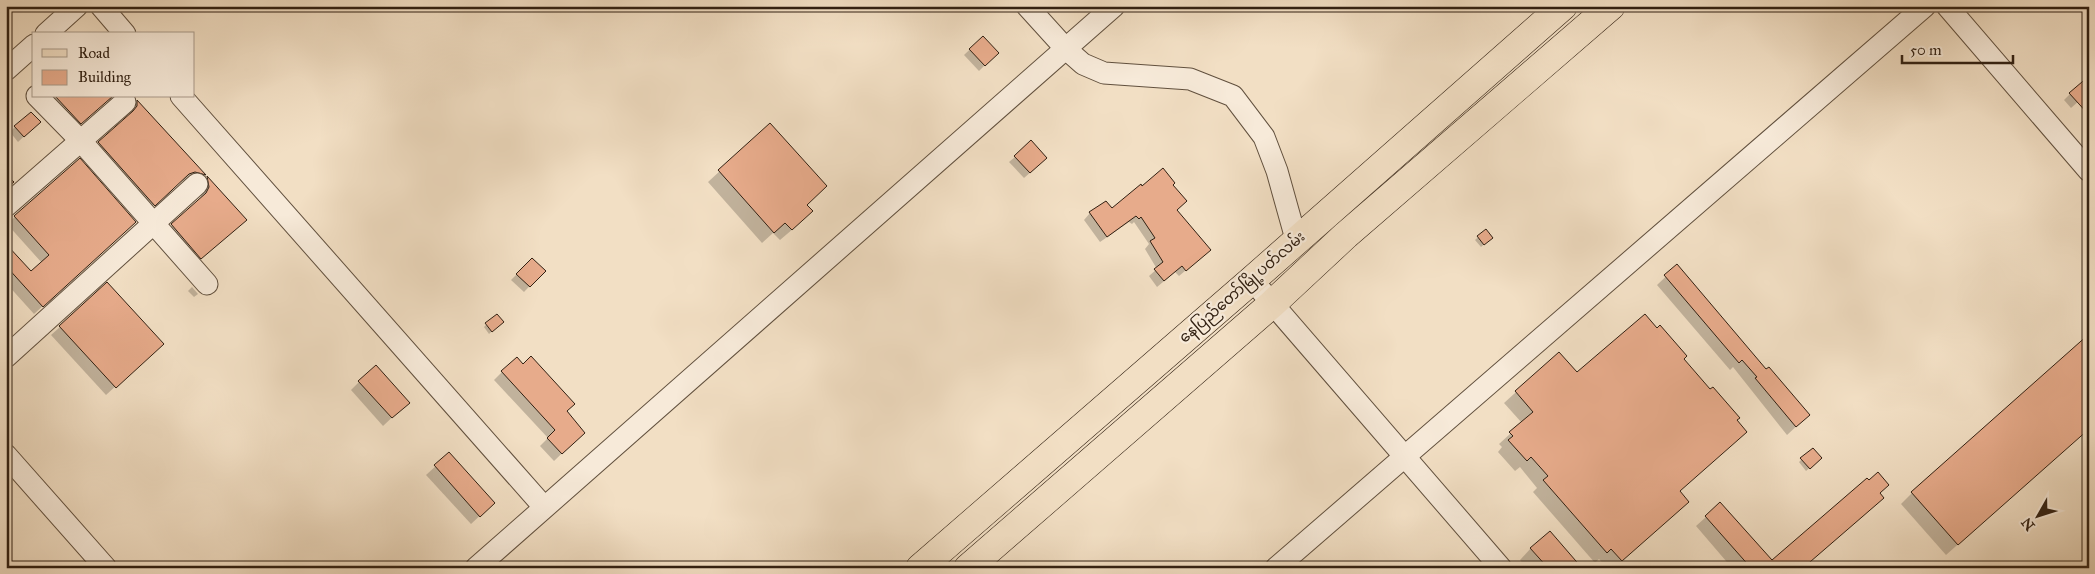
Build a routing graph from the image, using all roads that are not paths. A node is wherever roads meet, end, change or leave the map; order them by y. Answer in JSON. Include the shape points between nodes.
{"nodes":[{"id":1,"x":77,"y":6,"type":"edge"},
{"id":2,"x":101,"y":6,"type":"edge"},
{"id":3,"x":1027,"y":6,"type":"edge"},
{"id":4,"x":1114,"y":6,"type":"edge"},
{"id":5,"x":1563,"y":6,"type":"edge"},
{"id":6,"x":1611,"y":6,"type":"edge"},
{"id":7,"x":1925,"y":6,"type":"edge"},
{"id":8,"x":1947,"y":6,"type":"edge"},
{"id":9,"x":48,"y":32,"type":"edge"},
{"id":10,"x":123,"y":32,"type":"edge"},
{"id":11,"x":32,"y":47,"type":"edge"},
{"id":12,"x":1066,"y":50,"type":"junction"},
{"id":13,"x":6,"y":70,"type":"edge"},
{"id":14,"x":39,"y":98,"type":"edge"},
{"id":15,"x":182,"y":98,"type":"edge"},
{"id":16,"x":124,"y":102,"type":"dead end"},
{"id":17,"x":80,"y":140,"type":"junction"},
{"id":18,"x":2089,"y":171,"type":"edge"},
{"id":19,"x":197,"y":184,"type":"dead end"},
{"id":20,"x":6,"y":206,"type":"edge"},
{"id":21,"x":153,"y":224,"type":"junction"},
{"id":22,"x":1296,"y":239,"type":"junction"},
{"id":23,"x":1252,"y":280,"type":"junction"},
{"id":24,"x":207,"y":284,"type":"dead end"},
{"id":25,"x":1272,"y":304,"type":"junction"},
{"id":26,"x":6,"y":357,"type":"edge"},
{"id":27,"x":6,"y":456,"type":"edge"},
{"id":28,"x":1404,"y":456,"type":"junction"},
{"id":29,"x":544,"y":507,"type":"junction"},
{"id":30,"x":106,"y":568,"type":"edge"},
{"id":31,"x":476,"y":568,"type":"edge"},
{"id":32,"x":920,"y":568,"type":"edge"},
{"id":33,"x":968,"y":568,"type":"edge"},
{"id":34,"x":1276,"y":568,"type":"edge"},
{"id":35,"x":1501,"y":568,"type":"edge"}],
"edges":[{"from":1,"to":9,"type":"street"},
{"from":2,"to":10,"type":"street"},
{"from":3,"to":12,"type":"street"},
{"from":4,"to":12,"type":"street"},
{"from":5,"to":22,"type":"main road","name":"နေပြည်တော်မြို့ပတ်လမ်း"},
{"from":6,"to":25,"type":"main road","name":"နေပြည်တော်မြို့ပတ်လမ်း"},
{"from":7,"to":28,"type":"street"},
{"from":8,"to":18,"type":"street"},
{"from":11,"to":13,"type":"street"},
{"from":12,"to":22,"type":"street","via":[[1083,64],[1104,73],[1190,79],[1233,96],[1264,137],[1277,170]]},
{"from":12,"to":29,"type":"street"},
{"from":14,"to":17,"type":"street"},
{"from":15,"to":29,"type":"street"},
{"from":16,"to":17,"type":"street"},
{"from":17,"to":20,"type":"street"},
{"from":17,"to":21,"type":"street"},
{"from":19,"to":21,"type":"street"},
{"from":21,"to":24,"type":"street"},
{"from":21,"to":26,"type":"street"},
{"from":22,"to":23,"type":"main road","name":"နေပြည်တော်မြို့ပတ်လမ်း"},
{"from":23,"to":25,"type":"street"},
{"from":23,"to":32,"type":"main road","name":"နေပြည်တော်မြို့ပတ်လမ်း"},
{"from":25,"to":28,"type":"street"},
{"from":25,"to":33,"type":"main road","name":"နေပြည်တော်မြို့ပတ်လမ်း"},
{"from":27,"to":30,"type":"street"},
{"from":28,"to":34,"type":"street"},
{"from":28,"to":35,"type":"street"},
{"from":29,"to":31,"type":"street"}]}
